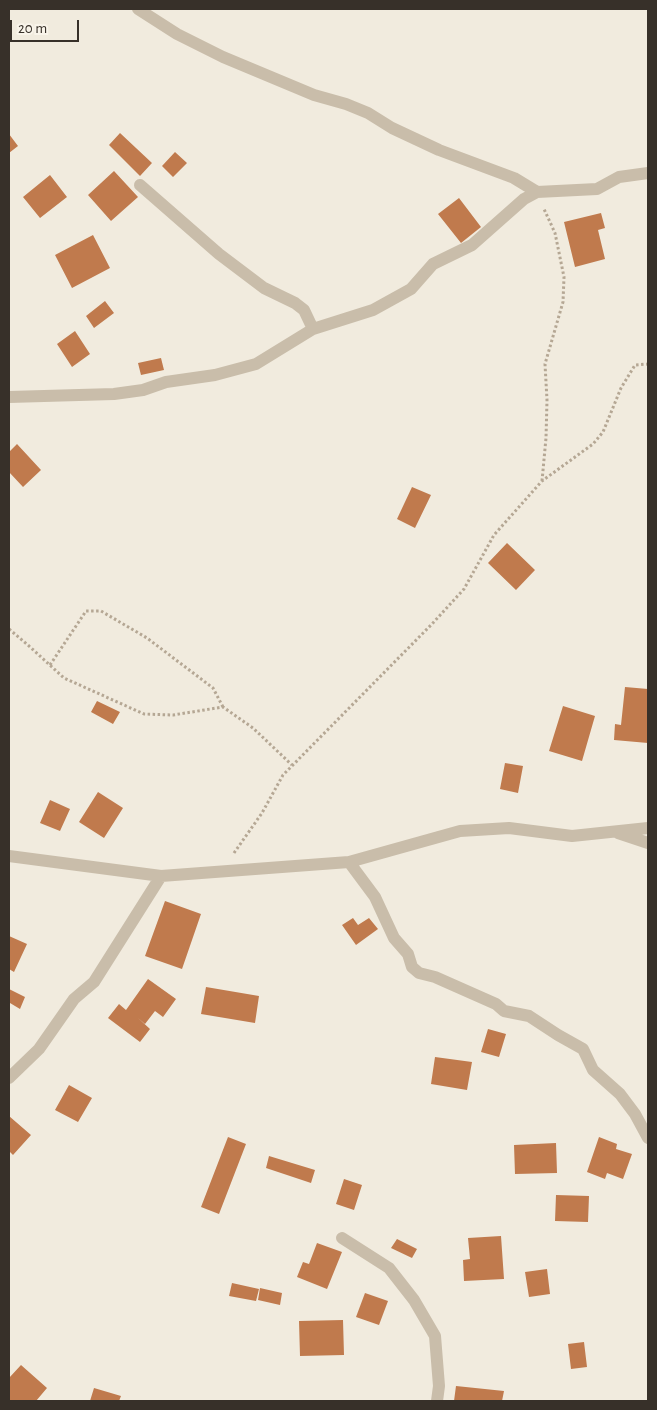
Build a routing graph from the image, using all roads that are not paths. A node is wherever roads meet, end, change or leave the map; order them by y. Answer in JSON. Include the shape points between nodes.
{"nodes":[{"id":1,"x":138,"y":9,"type":"edge"},
{"id":2,"x":648,"y":173,"type":"edge"},
{"id":3,"x":140,"y":186,"type":"dead end"},
{"id":4,"x":537,"y":192,"type":"junction"},
{"id":5,"x":313,"y":329,"type":"junction"},
{"id":6,"x":9,"y":397,"type":"edge"},
{"id":7,"x":648,"y":828,"type":"edge"},
{"id":8,"x":613,"y":832,"type":"junction"},
{"id":9,"x":648,"y":843,"type":"edge"},
{"id":10,"x":9,"y":856,"type":"edge"},
{"id":11,"x":349,"y":862,"type":"junction"},
{"id":12,"x":161,"y":876,"type":"junction"},
{"id":13,"x":9,"y":1078,"type":"edge"},
{"id":14,"x":648,"y":1138,"type":"edge"},
{"id":15,"x":342,"y":1238,"type":"dead end"},
{"id":16,"x":437,"y":1401,"type":"edge"}],
"edges":[{"from":1,"to":4,"type":"street","via":[[177,34],[223,57],[314,95],[368,113],[439,150],[514,178]]},
{"from":2,"to":4,"type":"street","via":[[619,177],[597,189]]},
{"from":3,"to":5,"type":"street","via":[[219,254],[264,288],[304,310]]},
{"from":4,"to":5,"type":"street","via":[[524,199],[472,245],[433,264],[411,289],[373,310]]},
{"from":5,"to":6,"type":"street","via":[[256,364],[215,376],[166,382],[143,390],[114,394]]},
{"from":7,"to":8,"type":"street"},
{"from":8,"to":9,"type":"street"},
{"from":8,"to":11,"type":"street","via":[[572,836],[509,828],[460,831]]},
{"from":10,"to":12,"type":"street"},
{"from":11,"to":12,"type":"street"},
{"from":11,"to":14,"type":"street","via":[[375,897],[394,938],[408,954],[412,967],[419,973],[496,1004],[504,1011],[529,1016],[583,1049],[593,1070],[620,1094]]},
{"from":12,"to":13,"type":"street","via":[[94,982],[74,998],[39,1049]]},
{"from":15,"to":16,"type":"street","via":[[389,1268],[414,1300],[435,1336]]}]}
